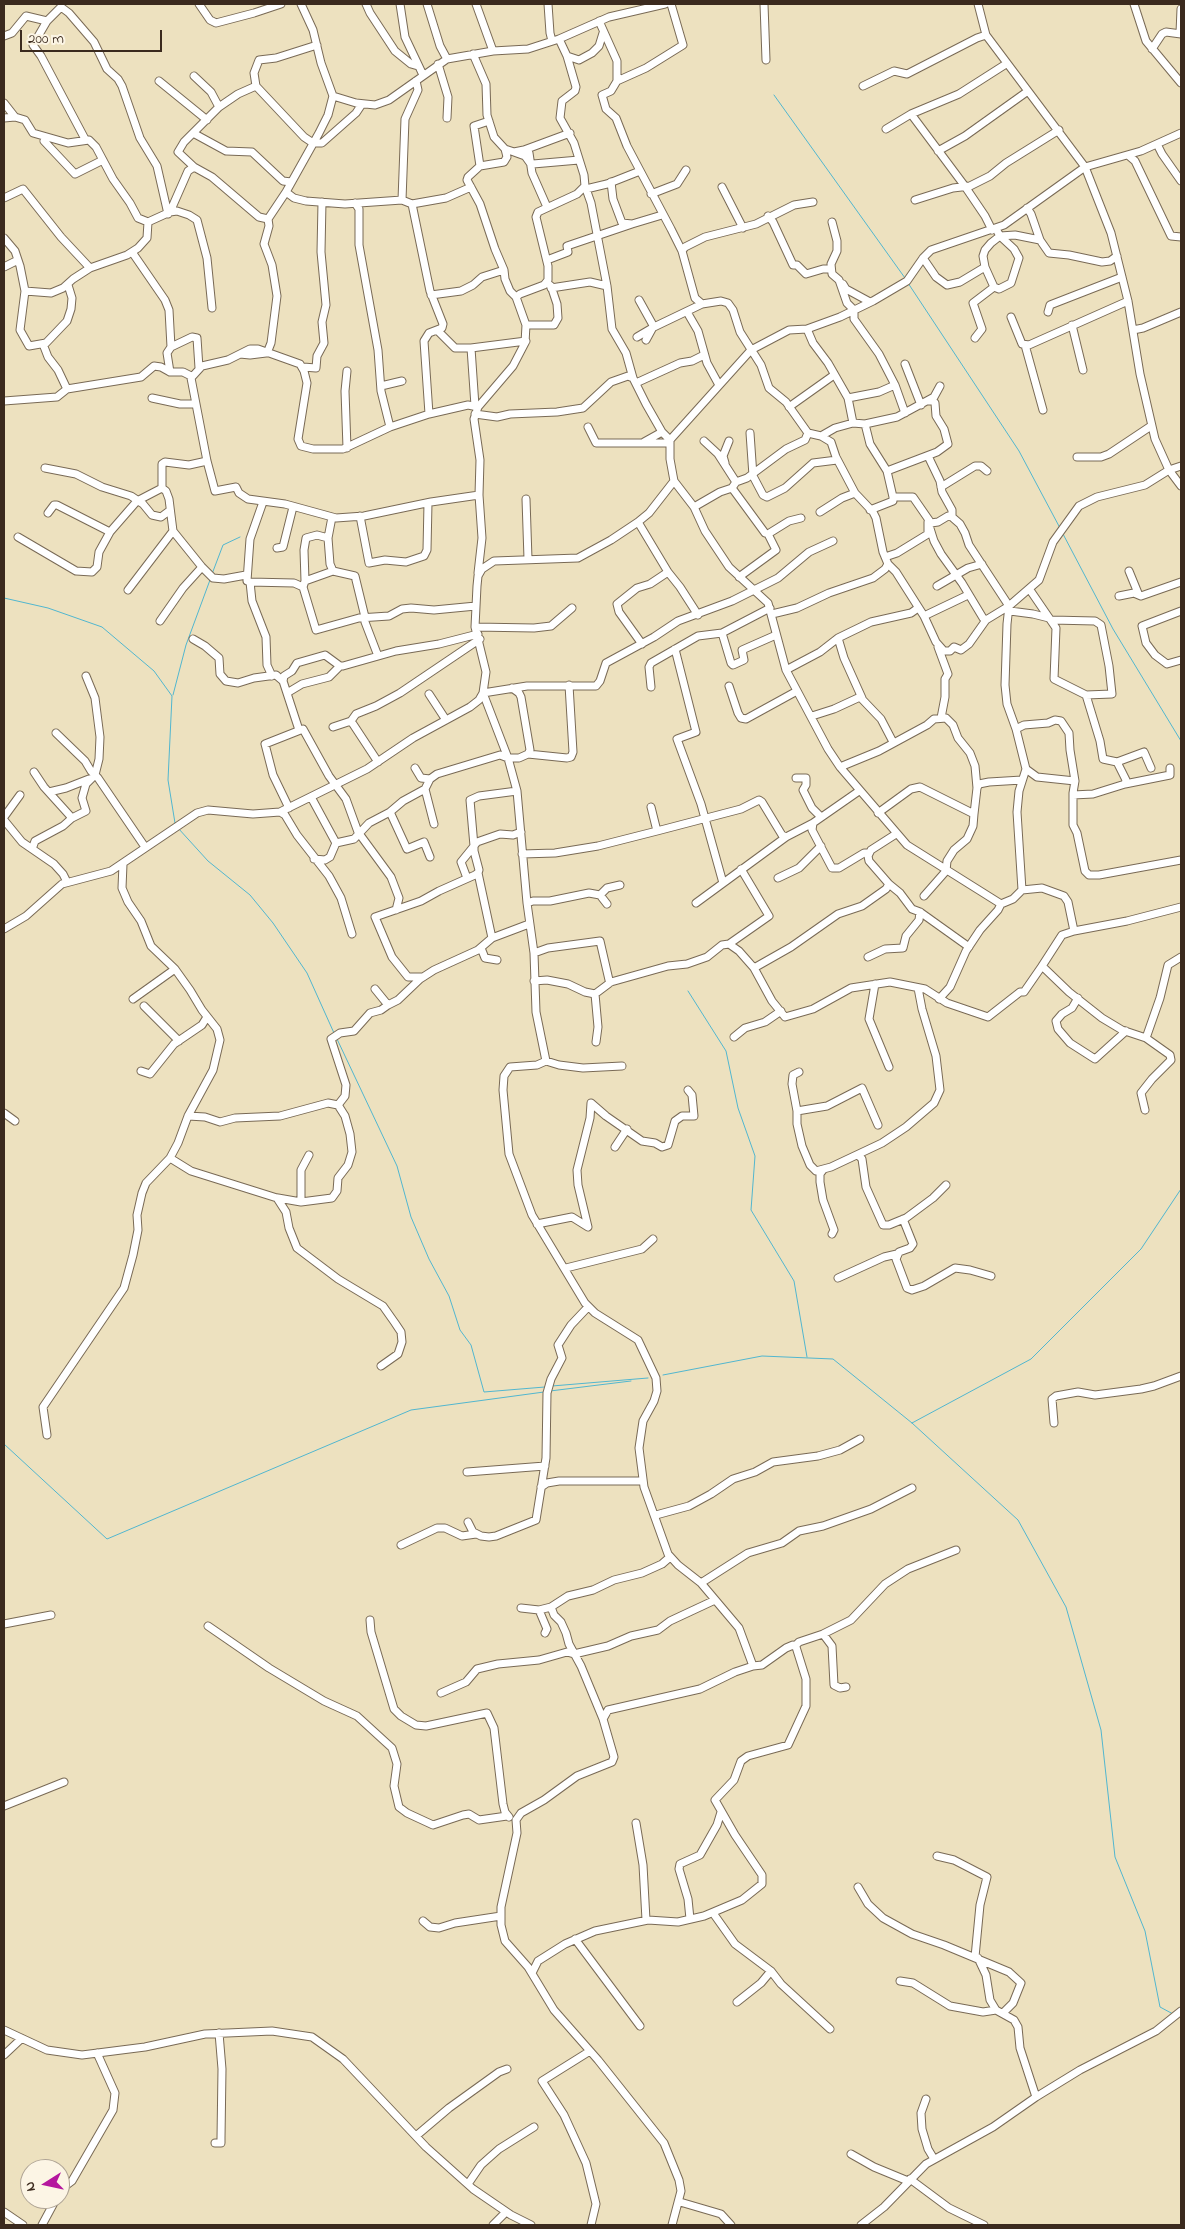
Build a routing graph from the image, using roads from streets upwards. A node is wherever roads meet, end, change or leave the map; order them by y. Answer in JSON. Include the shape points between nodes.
{"nodes":[{"id":1,"x":199,"y":4,"type":"edge"},
{"id":2,"x":281,"y":4,"type":"edge"},
{"id":3,"x":301,"y":4,"type":"edge"},
{"id":4,"x":366,"y":4,"type":"edge"},
{"id":5,"x":400,"y":4,"type":"edge"},
{"id":6,"x":427,"y":4,"type":"edge"},
{"id":7,"x":476,"y":4,"type":"edge"},
{"id":8,"x":548,"y":4,"type":"edge"},
{"id":9,"x":665,"y":4,"type":"edge"},
{"id":10,"x":671,"y":4,"type":"edge"},
{"id":11,"x":764,"y":4,"type":"edge"},
{"id":12,"x":978,"y":4,"type":"edge"},
{"id":13,"x":1134,"y":4,"type":"edge"},
{"id":14,"x":1181,"y":9,"type":"edge"},
{"id":15,"x":47,"y":21,"type":"junction"},
{"id":16,"x":599,"y":21,"type":"junction"},
{"id":17,"x":603,"y":33,"type":"junction"},
{"id":18,"x":1181,"y":34,"type":"edge"},
{"id":19,"x":986,"y":35,"type":"junction"},
{"id":20,"x":4,"y":36,"type":"edge"},
{"id":21,"x":556,"y":40,"type":"junction"},
{"id":22,"x":317,"y":45,"type":"junction"},
{"id":23,"x":1152,"y":49,"type":"junction"},
{"id":24,"x":493,"y":51,"type":"junction"},
{"id":25,"x":473,"y":54,"type":"junction"},
{"id":26,"x":567,"y":56,"type":"junction"},
{"id":27,"x":447,"y":59,"type":"junction"},
{"id":28,"x":766,"y":60,"type":"dead end"},
{"id":29,"x":438,"y":64,"type":"junction"},
{"id":30,"x":1006,"y":64,"type":"junction"},
{"id":31,"x":418,"y":66,"type":"junction"},
{"id":32,"x":423,"y":75,"type":"junction"},
{"id":33,"x":194,"y":76,"type":"dead end"},
{"id":34,"x":159,"y":81,"type":"dead end"},
{"id":35,"x":416,"y":81,"type":"junction"},
{"id":36,"x":617,"y":81,"type":"junction"},
{"id":37,"x":1181,"y":83,"type":"edge"},
{"id":38,"x":256,"y":86,"type":"junction"},
{"id":39,"x":862,"y":86,"type":"dead end"},
{"id":40,"x":1028,"y":91,"type":"junction"},
{"id":41,"x":333,"y":96,"type":"junction"},
{"id":42,"x":4,"y":103,"type":"edge"},
{"id":43,"x":362,"y":104,"type":"junction"},
{"id":44,"x":219,"y":106,"type":"junction"},
{"id":45,"x":911,"y":114,"type":"junction"},
{"id":46,"x":15,"y":117,"type":"junction"},
{"id":47,"x":4,"y":118,"type":"edge"},
{"id":48,"x":447,"y":118,"type":"dead end"},
{"id":49,"x":207,"y":120,"type":"junction"},
{"id":50,"x":489,"y":121,"type":"junction"},
{"id":51,"x":886,"y":129,"type":"dead end"},
{"id":52,"x":1059,"y":130,"type":"junction"},
{"id":53,"x":570,"y":132,"type":"junction"},
{"id":54,"x":194,"y":133,"type":"junction"},
{"id":55,"x":1181,"y":133,"type":"edge"},
{"id":56,"x":85,"y":139,"type":"junction"},
{"id":57,"x":44,"y":141,"type":"dead end"},
{"id":58,"x":313,"y":143,"type":"junction"},
{"id":59,"x":1158,"y":144,"type":"junction"},
{"id":60,"x":505,"y":149,"type":"junction"},
{"id":61,"x":524,"y":150,"type":"junction"},
{"id":62,"x":938,"y":151,"type":"junction"},
{"id":63,"x":514,"y":152,"type":"junction"},
{"id":64,"x":1128,"y":155,"type":"junction"},
{"id":65,"x":103,"y":160,"type":"junction"},
{"id":66,"x":579,"y":160,"type":"junction"},
{"id":67,"x":530,"y":163,"type":"junction"},
{"id":68,"x":480,"y":166,"type":"junction"},
{"id":69,"x":194,"y":167,"type":"junction"},
{"id":70,"x":1085,"y":167,"type":"junction"},
{"id":71,"x":686,"y":170,"type":"dead end"},
{"id":72,"x":640,"y":171,"type":"junction"},
{"id":73,"x":1181,"y":181,"type":"edge"},
{"id":74,"x":291,"y":182,"type":"junction"},
{"id":75,"x":611,"y":182,"type":"junction"},
{"id":76,"x":964,"y":186,"type":"junction"},
{"id":77,"x":471,"y":187,"type":"junction"},
{"id":78,"x":722,"y":187,"type":"dead end"},
{"id":79,"x":585,"y":188,"type":"junction"},
{"id":80,"x":286,"y":192,"type":"junction"},
{"id":81,"x":651,"y":194,"type":"junction"},
{"id":82,"x":4,"y":198,"type":"edge"},
{"id":83,"x":402,"y":200,"type":"junction"},
{"id":84,"x":915,"y":200,"type":"dead end"},
{"id":85,"x":322,"y":202,"type":"junction"},
{"id":86,"x":813,"y":202,"type":"dead end"},
{"id":87,"x":356,"y":204,"type":"junction"},
{"id":88,"x":412,"y":204,"type":"junction"},
{"id":89,"x":547,"y":207,"type":"junction"},
{"id":90,"x":1026,"y":208,"type":"junction"},
{"id":91,"x":169,"y":213,"type":"junction"},
{"id":92,"x":662,"y":215,"type":"junction"},
{"id":93,"x":768,"y":216,"type":"junction"},
{"id":94,"x":268,"y":219,"type":"junction"},
{"id":95,"x":148,"y":222,"type":"junction"},
{"id":96,"x":832,"y":222,"type":"dead end"},
{"id":97,"x":632,"y":224,"type":"junction"},
{"id":98,"x":743,"y":228,"type":"junction"},
{"id":99,"x":996,"y":231,"type":"junction"},
{"id":100,"x":597,"y":236,"type":"junction"},
{"id":101,"x":1181,"y":237,"type":"edge"},
{"id":102,"x":4,"y":238,"type":"edge"},
{"id":103,"x":1040,"y":240,"type":"junction"},
{"id":104,"x":682,"y":251,"type":"junction"},
{"id":105,"x":132,"y":252,"type":"junction"},
{"id":106,"x":1117,"y":256,"type":"junction"},
{"id":107,"x":923,"y":258,"type":"junction"},
{"id":108,"x":18,"y":260,"type":"junction"},
{"id":109,"x":546,"y":260,"type":"junction"},
{"id":110,"x":4,"y":267,"type":"edge"},
{"id":111,"x":90,"y":268,"type":"junction"},
{"id":112,"x":985,"y":268,"type":"junction"},
{"id":113,"x":831,"y":269,"type":"junction"},
{"id":114,"x":504,"y":270,"type":"junction"},
{"id":115,"x":1122,"y":277,"type":"junction"},
{"id":116,"x":840,"y":283,"type":"junction"},
{"id":117,"x":68,"y":285,"type":"junction"},
{"id":118,"x":549,"y":285,"type":"junction"},
{"id":119,"x":607,"y":286,"type":"junction"},
{"id":120,"x":994,"y":287,"type":"junction"},
{"id":121,"x":25,"y":291,"type":"junction"},
{"id":122,"x":431,"y":295,"type":"junction"},
{"id":123,"x":516,"y":297,"type":"junction"},
{"id":124,"x":639,"y":300,"type":"dead end"},
{"id":125,"x":1128,"y":301,"type":"junction"},
{"id":126,"x":870,"y":302,"type":"junction"},
{"id":127,"x":702,"y":304,"type":"junction"},
{"id":128,"x":212,"y":308,"type":"dead end"},
{"id":129,"x":854,"y":310,"type":"junction"},
{"id":130,"x":687,"y":312,"type":"junction"},
{"id":131,"x":1048,"y":312,"type":"dead end"},
{"id":132,"x":1181,"y":312,"type":"edge"},
{"id":133,"x":1011,"y":317,"type":"dead end"},
{"id":134,"x":526,"y":325,"type":"junction"},
{"id":135,"x":1072,"y":325,"type":"junction"},
{"id":136,"x":654,"y":327,"type":"junction"},
{"id":137,"x":807,"y":329,"type":"junction"},
{"id":138,"x":438,"y":330,"type":"junction"},
{"id":139,"x":1132,"y":330,"type":"junction"},
{"id":140,"x":637,"y":337,"type":"dead end"},
{"id":141,"x":975,"y":338,"type":"dead end"},
{"id":142,"x":646,"y":340,"type":"dead end"},
{"id":143,"x":526,"y":341,"type":"junction"},
{"id":144,"x":43,"y":344,"type":"junction"},
{"id":145,"x":1025,"y":345,"type":"junction"},
{"id":146,"x":171,"y":347,"type":"junction"},
{"id":147,"x":470,"y":348,"type":"junction"},
{"id":148,"x":751,"y":350,"type":"junction"},
{"id":149,"x":267,"y":353,"type":"junction"},
{"id":150,"x":704,"y":355,"type":"junction"},
{"id":151,"x":905,"y":364,"type":"dead end"},
{"id":152,"x":303,"y":367,"type":"junction"},
{"id":153,"x":198,"y":368,"type":"junction"},
{"id":154,"x":1083,"y":370,"type":"dead end"},
{"id":155,"x":347,"y":371,"type":"dead end"},
{"id":156,"x":170,"y":372,"type":"junction"},
{"id":157,"x":834,"y":375,"type":"junction"},
{"id":158,"x":191,"y":376,"type":"junction"},
{"id":159,"x":635,"y":380,"type":"junction"},
{"id":160,"x":402,"y":381,"type":"dead end"},
{"id":161,"x":719,"y":385,"type":"junction"},
{"id":162,"x":895,"y":385,"type":"junction"},
{"id":163,"x":381,"y":386,"type":"junction"},
{"id":164,"x":940,"y":386,"type":"dead end"},
{"id":165,"x":67,"y":388,"type":"junction"},
{"id":166,"x":152,"y":398,"type":"dead end"},
{"id":167,"x":848,"y":398,"type":"junction"},
{"id":168,"x":928,"y":400,"type":"junction"},
{"id":169,"x":4,"y":401,"type":"edge"},
{"id":170,"x":195,"y":404,"type":"junction"},
{"id":171,"x":921,"y":405,"type":"junction"},
{"id":172,"x":789,"y":407,"type":"junction"},
{"id":173,"x":476,"y":409,"type":"junction"},
{"id":174,"x":1043,"y":410,"type":"dead end"},
{"id":175,"x":905,"y":413,"type":"junction"},
{"id":176,"x":429,"y":414,"type":"junction"},
{"id":177,"x":853,"y":423,"type":"junction"},
{"id":178,"x":865,"y":424,"type":"junction"},
{"id":179,"x":1151,"y":426,"type":"junction"},
{"id":180,"x":390,"y":427,"type":"junction"},
{"id":181,"x":588,"y":427,"type":"dead end"},
{"id":182,"x":662,"y":432,"type":"junction"},
{"id":183,"x":808,"y":432,"type":"junction"},
{"id":184,"x":750,"y":433,"type":"dead end"},
{"id":185,"x":821,"y":436,"type":"junction"},
{"id":186,"x":670,"y":441,"type":"junction"},
{"id":187,"x":729,"y":441,"type":"dead end"},
{"id":188,"x":644,"y":442,"type":"junction"},
{"id":189,"x":704,"y":442,"type":"dead end"},
{"id":190,"x":347,"y":448,"type":"junction"},
{"id":191,"x":928,"y":456,"type":"junction"},
{"id":192,"x":1077,"y":457,"type":"dead end"},
{"id":193,"x":837,"y":460,"type":"junction"},
{"id":194,"x":207,"y":461,"type":"junction"},
{"id":195,"x":725,"y":463,"type":"junction"},
{"id":196,"x":1181,"y":466,"type":"edge"},
{"id":197,"x":45,"y":468,"type":"dead end"},
{"id":198,"x":1169,"y":470,"type":"junction"},
{"id":199,"x":887,"y":471,"type":"junction"},
{"id":200,"x":987,"y":471,"type":"dead end"},
{"id":201,"x":753,"y":473,"type":"junction"},
{"id":202,"x":674,"y":480,"type":"junction"},
{"id":203,"x":734,"y":485,"type":"junction"},
{"id":204,"x":1181,"y":486,"type":"edge"},
{"id":205,"x":941,"y":487,"type":"junction"},
{"id":206,"x":162,"y":488,"type":"junction"},
{"id":207,"x":855,"y":492,"type":"junction"},
{"id":208,"x":479,"y":495,"type":"junction"},
{"id":209,"x":893,"y":497,"type":"junction"},
{"id":210,"x":526,"y":499,"type":"dead end"},
{"id":211,"x":137,"y":501,"type":"junction"},
{"id":212,"x":263,"y":502,"type":"junction"},
{"id":213,"x":428,"y":503,"type":"junction"},
{"id":214,"x":694,"y":506,"type":"junction"},
{"id":215,"x":292,"y":507,"type":"junction"},
{"id":216,"x":870,"y":510,"type":"junction"},
{"id":217,"x":169,"y":511,"type":"junction"},
{"id":218,"x":820,"y":512,"type":"dead end"},
{"id":219,"x":48,"y":513,"type":"dead end"},
{"id":220,"x":360,"y":516,"type":"junction"},
{"id":221,"x":332,"y":517,"type":"junction"},
{"id":222,"x":952,"y":517,"type":"junction"},
{"id":223,"x":801,"y":518,"type":"dead end"},
{"id":224,"x":638,"y":522,"type":"junction"},
{"id":225,"x":928,"y":522,"type":"junction"},
{"id":226,"x":173,"y":531,"type":"junction"},
{"id":227,"x":110,"y":532,"type":"junction"},
{"id":228,"x":768,"y":534,"type":"junction"},
{"id":229,"x":18,"y":537,"type":"dead end"},
{"id":230,"x":328,"y":538,"type":"junction"},
{"id":231,"x":833,"y":541,"type":"dead end"},
{"id":232,"x":276,"y":548,"type":"dead end"},
{"id":233,"x":480,"y":555,"type":"junction"},
{"id":234,"x":528,"y":558,"type":"junction"},
{"id":235,"x":886,"y":560,"type":"junction"},
{"id":236,"x":494,"y":561,"type":"junction"},
{"id":237,"x":982,"y":564,"type":"junction"},
{"id":238,"x":333,"y":571,"type":"junction"},
{"id":239,"x":1129,"y":571,"type":"dead end"},
{"id":240,"x":668,"y":572,"type":"junction"},
{"id":241,"x":208,"y":573,"type":"junction"},
{"id":242,"x":246,"y":574,"type":"junction"},
{"id":243,"x":478,"y":576,"type":"junction"},
{"id":244,"x":955,"y":576,"type":"junction"},
{"id":245,"x":739,"y":577,"type":"junction"},
{"id":246,"x":250,"y":582,"type":"junction"},
{"id":247,"x":1181,"y":582,"type":"edge"},
{"id":248,"x":304,"y":584,"type":"junction"},
{"id":249,"x":936,"y":586,"type":"dead end"},
{"id":250,"x":128,"y":590,"type":"dead end"},
{"id":251,"x":755,"y":590,"type":"junction"},
{"id":252,"x":1030,"y":590,"type":"junction"},
{"id":253,"x":1138,"y":593,"type":"junction"},
{"id":254,"x":968,"y":595,"type":"junction"},
{"id":255,"x":1119,"y":596,"type":"dead end"},
{"id":256,"x":476,"y":606,"type":"junction"},
{"id":257,"x":572,"y":608,"type":"dead end"},
{"id":258,"x":918,"y":608,"type":"junction"},
{"id":259,"x":1009,"y":609,"type":"junction"},
{"id":260,"x":771,"y":611,"type":"junction"},
{"id":261,"x":1181,"y":611,"type":"edge"},
{"id":262,"x":698,"y":615,"type":"junction"},
{"id":263,"x":924,"y":616,"type":"junction"},
{"id":264,"x":365,"y":617,"type":"junction"},
{"id":265,"x":1051,"y":619,"type":"junction"},
{"id":266,"x":986,"y":620,"type":"junction"},
{"id":267,"x":160,"y":621,"type":"dead end"},
{"id":268,"x":722,"y":633,"type":"junction"},
{"id":269,"x":478,"y":634,"type":"junction"},
{"id":270,"x":776,"y":635,"type":"junction"},
{"id":271,"x":838,"y":638,"type":"junction"},
{"id":272,"x":193,"y":639,"type":"dead end"},
{"id":273,"x":936,"y":642,"type":"junction"},
{"id":274,"x":642,"y":644,"type":"junction"},
{"id":275,"x":675,"y":649,"type":"junction"},
{"id":276,"x":378,"y":656,"type":"junction"},
{"id":277,"x":1181,"y":660,"type":"edge"},
{"id":278,"x":340,"y":666,"type":"junction"},
{"id":279,"x":786,"y":670,"type":"junction"},
{"id":280,"x":86,"y":676,"type":"dead end"},
{"id":281,"x":272,"y":676,"type":"junction"},
{"id":282,"x":283,"y":681,"type":"junction"},
{"id":283,"x":569,"y":685,"type":"junction"},
{"id":284,"x":729,"y":686,"type":"dead end"},
{"id":285,"x":651,"y":687,"type":"dead end"},
{"id":286,"x":512,"y":688,"type":"junction"},
{"id":287,"x":797,"y":691,"type":"junction"},
{"id":288,"x":287,"y":693,"type":"junction"},
{"id":289,"x":483,"y":693,"type":"junction"},
{"id":290,"x":429,"y":694,"type":"dead end"},
{"id":291,"x":1086,"y":695,"type":"junction"},
{"id":292,"x":862,"y":698,"type":"junction"},
{"id":293,"x":812,"y":716,"type":"junction"},
{"id":294,"x":941,"y":718,"type":"junction"},
{"id":295,"x":446,"y":720,"type":"junction"},
{"id":296,"x":351,"y":721,"type":"junction"},
{"id":297,"x":333,"y":727,"type":"dead end"},
{"id":298,"x":1016,"y":729,"type":"junction"},
{"id":299,"x":299,"y":730,"type":"junction"},
{"id":300,"x":56,"y":733,"type":"dead end"},
{"id":301,"x":893,"y":742,"type":"junction"},
{"id":302,"x":528,"y":754,"type":"junction"},
{"id":303,"x":508,"y":758,"type":"junction"},
{"id":304,"x":378,"y":762,"type":"junction"},
{"id":305,"x":1117,"y":762,"type":"junction"},
{"id":306,"x":840,"y":766,"type":"junction"},
{"id":307,"x":415,"y":768,"type":"dead end"},
{"id":308,"x":1151,"y":768,"type":"dead end"},
{"id":309,"x":1170,"y":768,"type":"dead end"},
{"id":310,"x":1026,"y":769,"type":"junction"},
{"id":311,"x":34,"y":772,"type":"dead end"},
{"id":312,"x":93,"y":776,"type":"junction"},
{"id":313,"x":796,"y":778,"type":"dead end"},
{"id":314,"x":430,"y":779,"type":"junction"},
{"id":315,"x":1022,"y":780,"type":"junction"},
{"id":316,"x":1075,"y":781,"type":"junction"},
{"id":317,"x":1125,"y":784,"type":"junction"},
{"id":318,"x":335,"y":785,"type":"junction"},
{"id":319,"x":977,"y":788,"type":"junction"},
{"id":320,"x":425,"y":789,"type":"junction"},
{"id":321,"x":517,"y":791,"type":"junction"},
{"id":322,"x":859,"y":791,"type":"junction"},
{"id":323,"x":48,"y":792,"type":"junction"},
{"id":324,"x":20,"y":795,"type":"dead end"},
{"id":325,"x":1073,"y":796,"type":"junction"},
{"id":326,"x":310,"y":797,"type":"junction"},
{"id":327,"x":651,"y":807,"type":"dead end"},
{"id":328,"x":289,"y":808,"type":"junction"},
{"id":329,"x":280,"y":812,"type":"junction"},
{"id":330,"x":390,"y":812,"type":"junction"},
{"id":331,"x":878,"y":813,"type":"junction"},
{"id":332,"x":974,"y":814,"type":"junction"},
{"id":333,"x":821,"y":817,"type":"junction"},
{"id":334,"x":72,"y":818,"type":"junction"},
{"id":335,"x":4,"y":819,"type":"edge"},
{"id":336,"x":704,"y":820,"type":"junction"},
{"id":337,"x":813,"y":823,"type":"junction"},
{"id":338,"x":434,"y":824,"type":"dead end"},
{"id":339,"x":657,"y":831,"type":"junction"},
{"id":340,"x":358,"y":832,"type":"junction"},
{"id":341,"x":521,"y":832,"type":"junction"},
{"id":342,"x":896,"y":834,"type":"junction"},
{"id":343,"x":786,"y":837,"type":"junction"},
{"id":344,"x":336,"y":843,"type":"junction"},
{"id":345,"x":474,"y":846,"type":"junction"},
{"id":346,"x":821,"y":846,"type":"junction"},
{"id":347,"x":145,"y":847,"type":"junction"},
{"id":348,"x":32,"y":848,"type":"junction"},
{"id":349,"x":869,"y":853,"type":"junction"},
{"id":350,"x":522,"y":854,"type":"junction"},
{"id":351,"x":430,"y":857,"type":"dead end"},
{"id":352,"x":314,"y":859,"type":"junction"},
{"id":353,"x":1181,"y":860,"type":"edge"},
{"id":354,"x":123,"y":864,"type":"junction"},
{"id":355,"x":741,"y":869,"type":"junction"},
{"id":356,"x":946,"y":870,"type":"junction"},
{"id":357,"x":478,"y":873,"type":"junction"},
{"id":358,"x":467,"y":878,"type":"junction"},
{"id":359,"x":778,"y":878,"type":"dead end"},
{"id":360,"x":67,"y":882,"type":"junction"},
{"id":361,"x":723,"y":883,"type":"junction"},
{"id":362,"x":889,"y":884,"type":"junction"},
{"id":363,"x":620,"y":885,"type":"dead end"},
{"id":364,"x":1022,"y":890,"type":"junction"},
{"id":365,"x":600,"y":895,"type":"junction"},
{"id":366,"x":924,"y":896,"type":"dead end"},
{"id":367,"x":528,"y":903,"type":"junction"},
{"id":368,"x":696,"y":903,"type":"dead end"},
{"id":369,"x":608,"y":904,"type":"dead end"},
{"id":370,"x":1001,"y":904,"type":"junction"},
{"id":371,"x":1181,"y":907,"type":"edge"},
{"id":372,"x":396,"y":910,"type":"junction"},
{"id":373,"x":920,"y":912,"type":"junction"},
{"id":374,"x":529,"y":924,"type":"junction"},
{"id":375,"x":4,"y":929,"type":"edge"},
{"id":376,"x":1074,"y":931,"type":"junction"},
{"id":377,"x":352,"y":934,"type":"dead end"},
{"id":378,"x":492,"y":938,"type":"junction"},
{"id":379,"x":729,"y":944,"type":"junction"},
{"id":380,"x":968,"y":947,"type":"junction"},
{"id":381,"x":481,"y":948,"type":"junction"},
{"id":382,"x":534,"y":953,"type":"junction"},
{"id":383,"x":868,"y":957,"type":"dead end"},
{"id":384,"x":1181,"y":957,"type":"edge"},
{"id":385,"x":498,"y":960,"type":"dead end"},
{"id":386,"x":1042,"y":966,"type":"junction"},
{"id":387,"x":754,"y":968,"type":"junction"},
{"id":388,"x":175,"y":969,"type":"junction"},
{"id":389,"x":423,"y":977,"type":"junction"},
{"id":390,"x":534,"y":981,"type":"junction"},
{"id":391,"x":611,"y":982,"type":"junction"},
{"id":392,"x":875,"y":984,"type":"junction"},
{"id":393,"x":918,"y":988,"type":"junction"},
{"id":394,"x":375,"y":989,"type":"dead end"},
{"id":395,"x":595,"y":994,"type":"junction"},
{"id":396,"x":1078,"y":998,"type":"junction"},
{"id":397,"x":132,"y":999,"type":"dead end"},
{"id":398,"x":939,"y":999,"type":"junction"},
{"id":399,"x":388,"y":1005,"type":"junction"},
{"id":400,"x":144,"y":1006,"type":"dead end"},
{"id":401,"x":780,"y":1011,"type":"junction"},
{"id":402,"x":207,"y":1017,"type":"junction"},
{"id":403,"x":1126,"y":1031,"type":"junction"},
{"id":404,"x":734,"y":1037,"type":"dead end"},
{"id":405,"x":1146,"y":1038,"type":"junction"},
{"id":406,"x":179,"y":1041,"type":"junction"},
{"id":407,"x":596,"y":1042,"type":"dead end"},
{"id":408,"x":546,"y":1061,"type":"junction"},
{"id":409,"x":622,"y":1066,"type":"dead end"},
{"id":410,"x":889,"y":1067,"type":"dead end"},
{"id":411,"x":141,"y":1071,"type":"dead end"},
{"id":412,"x":799,"y":1072,"type":"dead end"},
{"id":413,"x":688,"y":1090,"type":"dead end"},
{"id":414,"x":338,"y":1105,"type":"junction"},
{"id":415,"x":1144,"y":1110,"type":"dead end"},
{"id":416,"x":797,"y":1111,"type":"junction"},
{"id":417,"x":4,"y":1113,"type":"edge"},
{"id":418,"x":188,"y":1116,"type":"junction"},
{"id":419,"x":15,"y":1121,"type":"dead end"},
{"id":420,"x":878,"y":1125,"type":"dead end"},
{"id":421,"x":627,"y":1129,"type":"junction"},
{"id":422,"x":614,"y":1147,"type":"dead end"},
{"id":423,"x":858,"y":1154,"type":"junction"},
{"id":424,"x":309,"y":1155,"type":"dead end"},
{"id":425,"x":170,"y":1158,"type":"junction"},
{"id":426,"x":822,"y":1170,"type":"junction"},
{"id":427,"x":946,"y":1185,"type":"dead end"},
{"id":428,"x":277,"y":1198,"type":"junction"},
{"id":429,"x":301,"y":1202,"type":"junction"},
{"id":430,"x":903,"y":1219,"type":"junction"},
{"id":431,"x":537,"y":1224,"type":"junction"},
{"id":432,"x":832,"y":1234,"type":"dead end"},
{"id":433,"x":653,"y":1239,"type":"dead end"},
{"id":434,"x":898,"y":1254,"type":"junction"},
{"id":435,"x":566,"y":1268,"type":"junction"},
{"id":436,"x":991,"y":1276,"type":"dead end"},
{"id":437,"x":838,"y":1278,"type":"dead end"},
{"id":438,"x":588,"y":1307,"type":"junction"},
{"id":439,"x":381,"y":1366,"type":"dead end"},
{"id":440,"x":1181,"y":1376,"type":"edge"},
{"id":441,"x":1054,"y":1423,"type":"dead end"},
{"id":442,"x":47,"y":1436,"type":"dead end"},
{"id":443,"x":860,"y":1439,"type":"dead end"},
{"id":444,"x":545,"y":1466,"type":"junction"},
{"id":445,"x":468,"y":1472,"type":"dead end"},
{"id":446,"x":642,"y":1481,"type":"junction"},
{"id":447,"x":541,"y":1487,"type":"junction"},
{"id":448,"x":912,"y":1488,"type":"dead end"},
{"id":449,"x":656,"y":1515,"type":"junction"},
{"id":450,"x":468,"y":1522,"type":"dead end"},
{"id":451,"x":476,"y":1534,"type":"junction"},
{"id":452,"x":401,"y":1545,"type":"dead end"},
{"id":453,"x":956,"y":1550,"type":"dead end"},
{"id":454,"x":670,"y":1558,"type":"junction"},
{"id":455,"x":701,"y":1583,"type":"junction"},
{"id":456,"x":715,"y":1600,"type":"junction"},
{"id":457,"x":551,"y":1607,"type":"junction"},
{"id":458,"x":521,"y":1608,"type":"dead end"},
{"id":459,"x":538,"y":1610,"type":"junction"},
{"id":460,"x":51,"y":1616,"type":"dead end"},
{"id":461,"x":370,"y":1620,"type":"dead end"},
{"id":462,"x":4,"y":1624,"type":"edge"},
{"id":463,"x":208,"y":1626,"type":"dead end"},
{"id":464,"x":545,"y":1633,"type":"dead end"},
{"id":465,"x":823,"y":1634,"type":"junction"},
{"id":466,"x":795,"y":1646,"type":"junction"},
{"id":467,"x":574,"y":1654,"type":"junction"},
{"id":468,"x":753,"y":1666,"type":"junction"},
{"id":469,"x":846,"y":1688,"type":"dead end"},
{"id":470,"x":442,"y":1693,"type":"dead end"},
{"id":471,"x":603,"y":1719,"type":"junction"},
{"id":472,"x":64,"y":1782,"type":"dead end"},
{"id":473,"x":4,"y":1806,"type":"edge"},
{"id":474,"x":721,"y":1812,"type":"junction"},
{"id":475,"x":508,"y":1816,"type":"junction"},
{"id":476,"x":516,"y":1820,"type":"junction"},
{"id":477,"x":636,"y":1823,"type":"dead end"},
{"id":478,"x":937,"y":1856,"type":"dead end"},
{"id":479,"x":858,"y":1887,"type":"dead end"},
{"id":480,"x":713,"y":1914,"type":"junction"},
{"id":481,"x":501,"y":1916,"type":"junction"},
{"id":482,"x":690,"y":1919,"type":"junction"},
{"id":483,"x":646,"y":1920,"type":"junction"},
{"id":484,"x":423,"y":1921,"type":"dead end"},
{"id":485,"x":575,"y":1939,"type":"junction"},
{"id":486,"x":977,"y":1958,"type":"junction"},
{"id":487,"x":771,"y":1971,"type":"junction"},
{"id":488,"x":532,"y":1974,"type":"junction"},
{"id":489,"x":900,"y":1980,"type":"dead end"},
{"id":490,"x":737,"y":2002,"type":"dead end"},
{"id":491,"x":999,"y":2011,"type":"junction"},
{"id":492,"x":1181,"y":2011,"type":"edge"},
{"id":493,"x":640,"y":2026,"type":"dead end"},
{"id":494,"x":830,"y":2029,"type":"dead end"},
{"id":495,"x":4,"y":2030,"type":"edge"},
{"id":496,"x":219,"y":2033,"type":"junction"},
{"id":497,"x":21,"y":2039,"type":"junction"},
{"id":498,"x":590,"y":2051,"type":"junction"},
{"id":499,"x":97,"y":2053,"type":"junction"},
{"id":500,"x":4,"y":2055,"type":"edge"},
{"id":501,"x":507,"y":2069,"type":"dead end"},
{"id":502,"x":1036,"y":2097,"type":"junction"},
{"id":503,"x":926,"y":2099,"type":"dead end"},
{"id":504,"x":534,"y":2127,"type":"dead end"},
{"id":505,"x":416,"y":2136,"type":"junction"},
{"id":506,"x":215,"y":2143,"type":"dead end"},
{"id":507,"x":851,"y":2154,"type":"dead end"},
{"id":508,"x":934,"y":2159,"type":"junction"},
{"id":509,"x":909,"y":2180,"type":"junction"},
{"id":510,"x":70,"y":2182,"type":"edge"},
{"id":511,"x":468,"y":2184,"type":"junction"},
{"id":512,"x":680,"y":2202,"type":"junction"},
{"id":513,"x":51,"y":2209,"type":"edge"},
{"id":514,"x":4,"y":2212,"type":"edge"},
{"id":515,"x":506,"y":2212,"type":"junction"},
{"id":516,"x":23,"y":2225,"type":"edge"},
{"id":517,"x":42,"y":2225,"type":"edge"},
{"id":518,"x":493,"y":2225,"type":"edge"},
{"id":519,"x":531,"y":2225,"type":"edge"},
{"id":520,"x":591,"y":2225,"type":"edge"},
{"id":521,"x":672,"y":2225,"type":"edge"},
{"id":522,"x":731,"y":2225,"type":"edge"},
{"id":523,"x":861,"y":2225,"type":"edge"},
{"id":524,"x":984,"y":2225,"type":"edge"}],
"edges":[{"from":1,"to":2,"type":"street","via":[[216,23]]},
{"from":3,"to":22,"type":"street"},
{"from":4,"to":31,"type":"street","via":[[395,51]]},
{"from":5,"to":31,"type":"street","via":[[405,37]]},
{"from":6,"to":27,"type":"street"},
{"from":7,"to":24,"type":"street"},
{"from":8,"to":21,"type":"street","via":[[550,33]]},
{"from":9,"to":16,"type":"street"},
{"from":10,"to":36,"type":"street","via":[[683,46]]},
{"from":11,"to":28,"type":"street"},
{"from":12,"to":19,"type":"street"},
{"from":13,"to":23,"type":"street","via":[[1142,33]]},
{"from":14,"to":18,"type":"street"},
{"from":15,"to":20,"type":"street","via":[[26,16],[12,33]]},
{"from":15,"to":56,"type":"street","via":[[33,45]]},
{"from":15,"to":91,"type":"street","via":[[61,7],[69,13],[94,42],[107,69],[118,79],[140,138],[157,166]]},
{"from":16,"to":17,"type":"street"},
{"from":16,"to":21,"type":"street"},
{"from":17,"to":26,"type":"street","via":[[599,46],[592,53],[579,60]]},
{"from":17,"to":36,"type":"street","via":[[617,61]]},
{"from":18,"to":23,"type":"street","via":[[1162,34]]},
{"from":19,"to":30,"type":"street"},
{"from":19,"to":39,"type":"street","via":[[907,74],[894,71]]},
{"from":21,"to":24,"type":"street","via":[[528,49]]},
{"from":21,"to":26,"type":"street"},
{"from":22,"to":38,"type":"street","via":[[259,60],[254,73]]},
{"from":22,"to":41,"type":"street"},
{"from":23,"to":37,"type":"street"},
{"from":24,"to":25,"type":"street"},
{"from":25,"to":27,"type":"street"},
{"from":25,"to":50,"type":"street","via":[[486,84]]},
{"from":26,"to":53,"type":"street","via":[[576,90],[562,101],[560,118]]},
{"from":27,"to":29,"type":"street"},
{"from":29,"to":32,"type":"street"},
{"from":29,"to":48,"type":"street","via":[[448,97]]},
{"from":30,"to":40,"type":"street"},
{"from":30,"to":45,"type":"street","via":[[959,94]]},
{"from":31,"to":32,"type":"street"},
{"from":32,"to":35,"type":"street"},
{"from":33,"to":44,"type":"street","via":[[211,92]]},
{"from":34,"to":49,"type":"street"},
{"from":35,"to":43,"type":"street","via":[[389,100],[374,105]]},
{"from":35,"to":83,"type":"street","via":[[418,90],[405,119]]},
{"from":36,"to":72,"type":"street","via":[[611,91],[602,95],[606,109],[616,118]]},
{"from":38,"to":44,"type":"street"},
{"from":38,"to":58,"type":"street"},
{"from":40,"to":52,"type":"street"},
{"from":40,"to":62,"type":"street"},
{"from":41,"to":43,"type":"street"},
{"from":41,"to":58,"type":"street","via":[[328,115]]},
{"from":42,"to":46,"type":"street"},
{"from":43,"to":58,"type":"street","via":[[322,144]]},
{"from":44,"to":49,"type":"street"},
{"from":45,"to":51,"type":"street"},
{"from":45,"to":62,"type":"street"},
{"from":46,"to":47,"type":"street"},
{"from":46,"to":56,"type":"street","via":[[25,120],[31,131],[40,135],[68,143]]},
{"from":49,"to":54,"type":"street"},
{"from":50,"to":60,"type":"street","via":[[494,137]]},
{"from":50,"to":68,"type":"street","via":[[474,126]]},
{"from":52,"to":70,"type":"street"},
{"from":52,"to":76,"type":"street","via":[[990,176]]},
{"from":53,"to":61,"type":"street"},
{"from":53,"to":66,"type":"street"},
{"from":54,"to":69,"type":"street","via":[[178,152]]},
{"from":54,"to":74,"type":"street","via":[[226,151],[252,152],[283,181]]},
{"from":55,"to":59,"type":"street"},
{"from":56,"to":65,"type":"street","via":[[96,147]]},
{"from":57,"to":65,"type":"street","via":[[75,174]]},
{"from":58,"to":74,"type":"street"},
{"from":59,"to":64,"type":"street"},
{"from":59,"to":73,"type":"street"},
{"from":60,"to":63,"type":"street"},
{"from":60,"to":68,"type":"street","via":[[507,157],[504,162]]},
{"from":61,"to":63,"type":"street"},
{"from":61,"to":67,"type":"street"},
{"from":62,"to":76,"type":"street"},
{"from":63,"to":67,"type":"street","via":[[525,156]]},
{"from":64,"to":70,"type":"street"},
{"from":64,"to":101,"type":"street","via":[[1135,161],[1172,236]]},
{"from":65,"to":95,"type":"street","via":[[138,218]]},
{"from":66,"to":67,"type":"street"},
{"from":66,"to":79,"type":"street"},
{"from":67,"to":89,"type":"street"},
{"from":68,"to":77,"type":"street","via":[[468,177]]},
{"from":69,"to":91,"type":"street","via":[[188,171]]},
{"from":69,"to":94,"type":"street","via":[[212,177],[259,216]]},
{"from":70,"to":90,"type":"street"},
{"from":70,"to":106,"type":"street"},
{"from":71,"to":81,"type":"street","via":[[677,184]]},
{"from":72,"to":75,"type":"street"},
{"from":72,"to":81,"type":"street"},
{"from":74,"to":80,"type":"street"},
{"from":75,"to":79,"type":"street"},
{"from":75,"to":97,"type":"street","via":[[622,223]]},
{"from":76,"to":84,"type":"street"},
{"from":76,"to":99,"type":"street"},
{"from":77,"to":88,"type":"street","via":[[446,198]]},
{"from":77,"to":114,"type":"street"},
{"from":78,"to":98,"type":"street"},
{"from":79,"to":89,"type":"street"},
{"from":79,"to":100,"type":"street"},
{"from":80,"to":85,"type":"street","via":[[294,198]]},
{"from":80,"to":94,"type":"street"},
{"from":81,"to":92,"type":"street"},
{"from":82,"to":111,"type":"street","via":[[23,189]]},
{"from":83,"to":87,"type":"street"},
{"from":83,"to":88,"type":"street"},
{"from":85,"to":87,"type":"street"},
{"from":85,"to":152,"type":"street","via":[[326,304],[322,322],[324,343],[317,356],[316,368]]},
{"from":86,"to":93,"type":"street","via":[[794,205]]},
{"from":87,"to":163,"type":"street","via":[[359,209],[359,245],[378,350]]},
{"from":88,"to":122,"type":"street"},
{"from":89,"to":109,"type":"street","via":[[536,217]]},
{"from":90,"to":99,"type":"street"},
{"from":90,"to":103,"type":"street"},
{"from":91,"to":95,"type":"street"},
{"from":91,"to":128,"type":"street","via":[[190,215],[197,220],[207,258]]},
{"from":92,"to":97,"type":"street"},
{"from":92,"to":104,"type":"street"},
{"from":93,"to":98,"type":"street"},
{"from":93,"to":113,"type":"street","via":[[793,265],[806,274]]},
{"from":94,"to":149,"type":"street","via":[[264,244],[272,264],[277,296]]},
{"from":95,"to":105,"type":"street","via":[[147,238]]},
{"from":96,"to":113,"type":"street","via":[[837,251]]},
{"from":97,"to":100,"type":"street"},
{"from":98,"to":104,"type":"street","via":[[705,237]]},
{"from":99,"to":103,"type":"street"},
{"from":99,"to":107,"type":"street","via":[[938,246]]},
{"from":99,"to":112,"type":"street","via":[[983,256]]},
{"from":99,"to":120,"type":"street","via":[[1019,258],[1011,283],[999,289]]},
{"from":100,"to":109,"type":"street","via":[[567,246],[568,252]]},
{"from":100,"to":119,"type":"street"},
{"from":102,"to":108,"type":"street"},
{"from":103,"to":106,"type":"street","via":[[1049,253],[1102,262]]},
{"from":104,"to":127,"type":"street","via":[[695,298]]},
{"from":105,"to":111,"type":"street"},
{"from":105,"to":146,"type":"street","via":[[165,300]]},
{"from":106,"to":115,"type":"street"},
{"from":107,"to":112,"type":"street","via":[[936,277],[947,285],[960,282]]},
{"from":107,"to":126,"type":"street","via":[[907,281]]},
{"from":108,"to":110,"type":"street"},
{"from":108,"to":121,"type":"street"},
{"from":109,"to":118,"type":"street"},
{"from":111,"to":117,"type":"street"},
{"from":112,"to":120,"type":"street"},
{"from":113,"to":116,"type":"street"},
{"from":114,"to":122,"type":"street","via":[[482,276],[462,291]]},
{"from":114,"to":123,"type":"street"},
{"from":115,"to":125,"type":"street"},
{"from":115,"to":131,"type":"street","via":[[1050,305]]},
{"from":116,"to":126,"type":"street"},
{"from":116,"to":129,"type":"street"},
{"from":117,"to":121,"type":"street","via":[[51,293]]},
{"from":117,"to":144,"type":"street","via":[[72,298],[67,321]]},
{"from":118,"to":119,"type":"street","via":[[590,282]]},
{"from":118,"to":123,"type":"street"},
{"from":118,"to":134,"type":"street","via":[[557,304],[556,323]]},
{"from":119,"to":159,"type":"street","via":[[612,329],[626,353]]},
{"from":120,"to":141,"type":"street","via":[[973,303],[982,329]]},
{"from":121,"to":144,"type":"street","via":[[21,336],[28,346]]},
{"from":122,"to":138,"type":"street","via":[[443,324]]},
{"from":123,"to":134,"type":"street"},
{"from":124,"to":136,"type":"street"},
{"from":125,"to":135,"type":"street"},
{"from":125,"to":139,"type":"street"},
{"from":126,"to":129,"type":"street"},
{"from":127,"to":130,"type":"street"},
{"from":127,"to":148,"type":"street","via":[[728,303]]},
{"from":129,"to":137,"type":"street"},
{"from":129,"to":162,"type":"street","via":[[854,319],[879,354]]},
{"from":130,"to":136,"type":"street"},
{"from":130,"to":150,"type":"street","via":[[698,331]]},
{"from":132,"to":139,"type":"street"},
{"from":133,"to":145,"type":"street","via":[[1018,337]]},
{"from":134,"to":143,"type":"street"},
{"from":135,"to":145,"type":"street","via":[[1039,342]]},
{"from":135,"to":154,"type":"street"},
{"from":136,"to":140,"type":"street"},
{"from":136,"to":142,"type":"street"},
{"from":137,"to":148,"type":"street","via":[[788,330]]},
{"from":137,"to":157,"type":"street"},
{"from":138,"to":147,"type":"street","via":[[455,348]]},
{"from":138,"to":176,"type":"street","via":[[429,333],[424,341]]},
{"from":139,"to":179,"type":"street"},
{"from":143,"to":147,"type":"street"},
{"from":143,"to":173,"type":"street","via":[[513,366]]},
{"from":144,"to":165,"type":"street"},
{"from":145,"to":174,"type":"street"},
{"from":146,"to":153,"type":"street","via":[[192,337],[197,338]]},
{"from":146,"to":156,"type":"street","via":[[166,353]]},
{"from":147,"to":173,"type":"street"},
{"from":148,"to":161,"type":"street"},
{"from":148,"to":172,"type":"street","via":[[761,365],[769,388]]},
{"from":149,"to":152,"type":"street"},
{"from":149,"to":153,"type":"street","via":[[258,349],[243,350],[240,354]]},
{"from":150,"to":159,"type":"street"},
{"from":150,"to":161,"type":"street"},
{"from":151,"to":171,"type":"street"},
{"from":152,"to":190,"type":"street","via":[[307,383],[298,442],[313,449]]},
{"from":153,"to":158,"type":"street"},
{"from":155,"to":190,"type":"street"},
{"from":156,"to":158,"type":"street"},
{"from":156,"to":165,"type":"street","via":[[154,366],[141,377]]},
{"from":157,"to":167,"type":"street"},
{"from":157,"to":172,"type":"street"},
{"from":158,"to":170,"type":"street"},
{"from":159,"to":173,"type":"street","via":[[628,376],[611,382],[583,408],[496,417]]},
{"from":159,"to":182,"type":"street"},
{"from":160,"to":163,"type":"street"},
{"from":161,"to":186,"type":"street"},
{"from":162,"to":167,"type":"street"},
{"from":162,"to":175,"type":"street"},
{"from":163,"to":180,"type":"street"},
{"from":164,"to":168,"type":"street","via":[[934,397]]},
{"from":165,"to":169,"type":"street","via":[[57,397]]},
{"from":166,"to":170,"type":"street"},
{"from":167,"to":177,"type":"street"},
{"from":168,"to":171,"type":"street"},
{"from":168,"to":191,"type":"street","via":[[935,403],[936,416],[948,440],[944,448]]},
{"from":170,"to":194,"type":"street"},
{"from":171,"to":175,"type":"street"},
{"from":172,"to":183,"type":"street"},
{"from":173,"to":176,"type":"street","via":[[468,405]]},
{"from":173,"to":208,"type":"street","via":[[474,428],[480,460]]},
{"from":175,"to":178,"type":"street"},
{"from":176,"to":180,"type":"street"},
{"from":177,"to":178,"type":"street"},
{"from":177,"to":185,"type":"street"},
{"from":178,"to":199,"type":"street","via":[[870,444]]},
{"from":179,"to":192,"type":"street","via":[[1109,454]]},
{"from":179,"to":198,"type":"street"},
{"from":180,"to":190,"type":"street"},
{"from":181,"to":188,"type":"street","via":[[596,443]]},
{"from":182,"to":186,"type":"street"},
{"from":182,"to":188,"type":"street"},
{"from":183,"to":185,"type":"street"},
{"from":183,"to":201,"type":"street","via":[[804,440]]},
{"from":184,"to":201,"type":"street"},
{"from":185,"to":193,"type":"street","via":[[831,442]]},
{"from":186,"to":188,"type":"street"},
{"from":186,"to":202,"type":"street"},
{"from":187,"to":195,"type":"street","via":[[723,456]]},
{"from":189,"to":195,"type":"street"},
{"from":191,"to":199,"type":"street"},
{"from":191,"to":205,"type":"street"},
{"from":193,"to":201,"type":"street","via":[[813,463],[785,488],[767,496],[763,495]]},
{"from":193,"to":207,"type":"street"},
{"from":194,"to":206,"type":"street","via":[[190,465],[165,462],[162,464]]},
{"from":194,"to":212,"type":"street","via":[[214,490],[236,486],[239,493],[248,499]]},
{"from":195,"to":203,"type":"street"},
{"from":196,"to":198,"type":"street"},
{"from":197,"to":211,"type":"street","via":[[76,474]]},
{"from":198,"to":204,"type":"street"},
{"from":198,"to":252,"type":"street","via":[[1145,485],[1098,497],[1078,506],[1057,536],[1039,580]]},
{"from":199,"to":209,"type":"street"},
{"from":200,"to":205,"type":"street","via":[[975,466]]},
{"from":201,"to":203,"type":"street"},
{"from":202,"to":214,"type":"street"},
{"from":202,"to":224,"type":"street"},
{"from":203,"to":214,"type":"street"},
{"from":203,"to":228,"type":"street"},
{"from":205,"to":222,"type":"street"},
{"from":206,"to":211,"type":"street"},
{"from":206,"to":217,"type":"street","via":[[166,491]]},
{"from":207,"to":216,"type":"street"},
{"from":207,"to":218,"type":"street"},
{"from":208,"to":213,"type":"street"},
{"from":208,"to":233,"type":"street"},
{"from":209,"to":216,"type":"street","via":[[893,501]]},
{"from":209,"to":225,"type":"street","via":[[913,497]]},
{"from":210,"to":234,"type":"street"},
{"from":211,"to":217,"type":"street","via":[[152,515],[161,517]]},
{"from":211,"to":227,"type":"street"},
{"from":212,"to":215,"type":"street"},
{"from":212,"to":242,"type":"street","via":[[250,539]]},
{"from":213,"to":220,"type":"street"},
{"from":213,"to":220,"type":"street","via":[[427,550],[424,556],[406,562],[386,560],[369,563]]},
{"from":214,"to":245,"type":"street","via":[[716,548]]},
{"from":215,"to":221,"type":"street"},
{"from":215,"to":232,"type":"street","via":[[283,547]]},
{"from":216,"to":235,"type":"street","via":[[878,524]]},
{"from":217,"to":226,"type":"street"},
{"from":219,"to":227,"type":"street","via":[[57,505]]},
{"from":220,"to":221,"type":"street"},
{"from":221,"to":230,"type":"street"},
{"from":222,"to":225,"type":"street"},
{"from":222,"to":237,"type":"street","via":[[966,533],[969,546]]},
{"from":223,"to":228,"type":"street","via":[[789,521]]},
{"from":224,"to":234,"type":"street","via":[[578,558]]},
{"from":224,"to":240,"type":"street"},
{"from":225,"to":235,"type":"street","via":[[928,534]]},
{"from":225,"to":244,"type":"street","via":[[934,541]]},
{"from":226,"to":241,"type":"street"},
{"from":226,"to":250,"type":"street"},
{"from":227,"to":229,"type":"street","via":[[99,552],[96,570],[80,572]]},
{"from":228,"to":245,"type":"street","via":[[774,551]]},
{"from":230,"to":238,"type":"street"},
{"from":230,"to":248,"type":"street","via":[[317,535],[306,538]]},
{"from":231,"to":251,"type":"street","via":[[809,552],[778,578]]},
{"from":233,"to":236,"type":"street"},
{"from":233,"to":243,"type":"street"},
{"from":234,"to":236,"type":"street"},
{"from":235,"to":258,"type":"street"},
{"from":235,"to":260,"type":"street","via":[[885,569],[873,578],[829,592],[797,608]]},
{"from":236,"to":243,"type":"street"},
{"from":237,"to":244,"type":"street"},
{"from":237,"to":259,"type":"street"},
{"from":238,"to":248,"type":"street"},
{"from":238,"to":264,"type":"street","via":[[355,576]]},
{"from":239,"to":253,"type":"street"},
{"from":240,"to":262,"type":"street"},
{"from":240,"to":274,"type":"street","via":[[637,588],[617,604],[618,612]]},
{"from":241,"to":242,"type":"street","via":[[224,579]]},
{"from":241,"to":267,"type":"street","via":[[183,588]]},
{"from":242,"to":246,"type":"street"},
{"from":243,"to":256,"type":"street"},
{"from":244,"to":249,"type":"street"},
{"from":244,"to":254,"type":"street"},
{"from":245,"to":251,"type":"street"},
{"from":246,"to":248,"type":"street"},
{"from":246,"to":281,"type":"street","via":[[252,601],[266,637]]},
{"from":247,"to":253,"type":"street","via":[[1141,596]]},
{"from":248,"to":264,"type":"street","via":[[316,630]]},
{"from":251,"to":260,"type":"street","via":[[763,596]]},
{"from":251,"to":262,"type":"street"},
{"from":252,"to":259,"type":"street"},
{"from":252,"to":265,"type":"street"},
{"from":253,"to":255,"type":"street"},
{"from":254,"to":263,"type":"street"},
{"from":254,"to":266,"type":"street"},
{"from":256,"to":264,"type":"street","via":[[434,610],[411,608],[380,618]]},
{"from":256,"to":269,"type":"street"},
{"from":257,"to":269,"type":"street","via":[[551,626]]},
{"from":258,"to":263,"type":"street"},
{"from":258,"to":271,"type":"street","via":[[911,613],[871,622]]},
{"from":259,"to":265,"type":"street"},
{"from":259,"to":266,"type":"street"},
{"from":259,"to":298,"type":"street","via":[[1005,685],[1007,704]]},
{"from":260,"to":268,"type":"street"},
{"from":260,"to":270,"type":"street"},
{"from":261,"to":277,"type":"street","via":[[1142,626],[1146,643],[1155,655],[1167,664]]},
{"from":262,"to":274,"type":"street","via":[[678,621]]},
{"from":263,"to":273,"type":"street"},
{"from":264,"to":276,"type":"street"},
{"from":265,"to":291,"type":"street","via":[[1057,641],[1054,679]]},
{"from":265,"to":291,"type":"street","via":[[1090,620],[1101,625],[1112,693]]},
{"from":266,"to":273,"type":"street","via":[[961,650],[954,647],[944,651]]},
{"from":268,"to":270,"type":"street","via":[[733,665],[744,660],[742,650]]},
{"from":268,"to":275,"type":"street","via":[[698,636]]},
{"from":269,"to":276,"type":"street"},
{"from":269,"to":289,"type":"street","via":[[486,672]]},
{"from":269,"to":296,"type":"street","via":[[400,693],[356,714]]},
{"from":270,"to":279,"type":"street"},
{"from":271,"to":279,"type":"street"},
{"from":271,"to":292,"type":"street"},
{"from":272,"to":281,"type":"street","via":[[219,658],[220,674],[226,681],[238,683]]},
{"from":273,"to":294,"type":"street","via":[[948,674]]},
{"from":274,"to":283,"type":"street","via":[[606,663],[598,685]]},
{"from":275,"to":285,"type":"street","via":[[651,662]]},
{"from":275,"to":336,"type":"street","via":[[696,732],[676,739]]},
{"from":276,"to":278,"type":"street"},
{"from":278,"to":282,"type":"street","via":[[325,655],[298,663]]},
{"from":278,"to":288,"type":"street","via":[[330,677],[302,684]]},
{"from":279,"to":287,"type":"street"},
{"from":280,"to":312,"type":"street","via":[[99,718],[99,759]]},
{"from":281,"to":282,"type":"street"},
{"from":282,"to":288,"type":"street"},
{"from":283,"to":286,"type":"street"},
{"from":283,"to":302,"type":"street","via":[[571,757]]},
{"from":284,"to":287,"type":"street","via":[[741,718]]},
{"from":286,"to":289,"type":"street"},
{"from":286,"to":302,"type":"street","via":[[521,697]]},
{"from":287,"to":293,"type":"street"},
{"from":288,"to":299,"type":"street"},
{"from":289,"to":295,"type":"street","via":[[479,700]]},
{"from":289,"to":303,"type":"street"},
{"from":290,"to":295,"type":"street"},
{"from":291,"to":305,"type":"street","via":[[1103,759]]},
{"from":292,"to":293,"type":"street"},
{"from":292,"to":301,"type":"street","via":[[881,718]]},
{"from":293,"to":306,"type":"street"},
{"from":294,"to":301,"type":"street"},
{"from":294,"to":319,"type":"street","via":[[946,718],[953,725],[958,738],[972,756]]},
{"from":295,"to":304,"type":"street"},
{"from":296,"to":297,"type":"street"},
{"from":296,"to":304,"type":"street"},
{"from":298,"to":310,"type":"street"},
{"from":298,"to":316,"type":"street","via":[[1024,725],[1061,721],[1069,733]]},
{"from":299,"to":318,"type":"street","via":[[306,731]]},
{"from":299,"to":328,"type":"street","via":[[265,744],[273,775]]},
{"from":300,"to":312,"type":"street","via":[[85,761]]},
{"from":301,"to":306,"type":"street"},
{"from":302,"to":303,"type":"street"},
{"from":303,"to":314,"type":"street","via":[[500,756],[437,774]]},
{"from":303,"to":321,"type":"street"},
{"from":304,"to":318,"type":"street"},
{"from":305,"to":308,"type":"street","via":[[1144,752]]},
{"from":305,"to":317,"type":"street"},
{"from":306,"to":322,"type":"street"},
{"from":307,"to":314,"type":"street","via":[[421,778]]},
{"from":309,"to":317,"type":"street","via":[[1170,775]]},
{"from":310,"to":315,"type":"street"},
{"from":310,"to":316,"type":"street","via":[[1037,777]]},
{"from":311,"to":323,"type":"street"},
{"from":312,"to":323,"type":"street"},
{"from":312,"to":334,"type":"street","via":[[84,787],[82,798],[86,811]]},
{"from":312,"to":347,"type":"street","via":[[119,807]]},
{"from":313,"to":333,"type":"street","via":[[806,778],[803,790]]},
{"from":314,"to":320,"type":"street"},
{"from":315,"to":319,"type":"street","via":[[988,782],[979,784]]},
{"from":315,"to":364,"type":"street","via":[[1017,812]]},
{"from":316,"to":325,"type":"street"},
{"from":317,"to":325,"type":"street","via":[[1093,794]]},
{"from":318,"to":326,"type":"street"},
{"from":318,"to":340,"type":"street","via":[[346,799]]},
{"from":319,"to":332,"type":"street"},
{"from":320,"to":330,"type":"street"},
{"from":320,"to":338,"type":"street"},
{"from":321,"to":341,"type":"street"},
{"from":321,"to":345,"type":"street","via":[[470,800]]},
{"from":322,"to":331,"type":"street"},
{"from":322,"to":333,"type":"street"},
{"from":323,"to":334,"type":"street"},
{"from":324,"to":335,"type":"street"},
{"from":325,"to":353,"type":"street","via":[[1073,825],[1085,872],[1089,875]]},
{"from":326,"to":328,"type":"street"},
{"from":326,"to":344,"type":"street"},
{"from":327,"to":339,"type":"street"},
{"from":328,"to":329,"type":"street"},
{"from":329,"to":347,"type":"street","via":[[254,814],[202,810]]},
{"from":329,"to":352,"type":"street"},
{"from":330,"to":340,"type":"street"},
{"from":330,"to":351,"type":"street","via":[[408,849],[424,842]]},
{"from":331,"to":332,"type":"street","via":[[911,789],[920,787]]},
{"from":331,"to":342,"type":"street"},
{"from":332,"to":356,"type":"street","via":[[970,834],[954,850]]},
{"from":333,"to":337,"type":"street"},
{"from":334,"to":348,"type":"street","via":[[35,841]]},
{"from":335,"to":348,"type":"street","via":[[22,842]]},
{"from":336,"to":339,"type":"street"},
{"from":336,"to":343,"type":"street","via":[[759,800],[782,836]]},
{"from":336,"to":361,"type":"street"},
{"from":337,"to":343,"type":"street"},
{"from":337,"to":346,"type":"street","via":[[812,830]]},
{"from":339,"to":350,"type":"street","via":[[598,846]]},
{"from":340,"to":344,"type":"street","via":[[354,839]]},
{"from":340,"to":372,"type":"street","via":[[391,877],[399,898]]},
{"from":341,"to":345,"type":"street","via":[[495,836]]},
{"from":341,"to":350,"type":"street"},
{"from":342,"to":349,"type":"street"},
{"from":342,"to":356,"type":"street"},
{"from":343,"to":355,"type":"street"},
{"from":344,"to":352,"type":"street","via":[[330,857]]},
{"from":345,"to":357,"type":"street"},
{"from":345,"to":358,"type":"street","via":[[461,862]]},
{"from":346,"to":349,"type":"street","via":[[829,866],[835,870]]},
{"from":346,"to":359,"type":"street","via":[[799,868]]},
{"from":347,"to":354,"type":"street"},
{"from":348,"to":360,"type":"street","via":[[54,864]]},
{"from":349,"to":362,"type":"street","via":[[869,860]]},
{"from":350,"to":367,"type":"street"},
{"from":352,"to":377,"type":"street","via":[[329,876],[341,898]]},
{"from":354,"to":360,"type":"street","via":[[99,875]]},
{"from":354,"to":388,"type":"street","via":[[122,888],[128,902],[141,921],[151,946]]},
{"from":355,"to":361,"type":"street"},
{"from":355,"to":379,"type":"street","via":[[769,916]]},
{"from":356,"to":366,"type":"street"},
{"from":356,"to":370,"type":"street"},
{"from":357,"to":358,"type":"street"},
{"from":357,"to":378,"type":"street"},
{"from":358,"to":372,"type":"street"},
{"from":360,"to":375,"type":"street","via":[[26,916]]},
{"from":361,"to":368,"type":"street"},
{"from":362,"to":373,"type":"street","via":[[912,909]]},
{"from":362,"to":387,"type":"street","via":[[862,906],[838,914]]},
{"from":363,"to":365,"type":"street","via":[[607,888]]},
{"from":364,"to":370,"type":"street"},
{"from":364,"to":376,"type":"street","via":[[1042,888],[1064,896]]},
{"from":365,"to":367,"type":"street","via":[[589,893]]},
{"from":365,"to":369,"type":"street"},
{"from":367,"to":374,"type":"street"},
{"from":370,"to":380,"type":"street"},
{"from":371,"to":376,"type":"street"},
{"from":372,"to":389,"type":"street","via":[[377,915],[376,920],[392,957],[405,974],[411,978]]},
{"from":373,"to":380,"type":"street"},
{"from":373,"to":383,"type":"street","via":[[919,920],[906,936],[903,948],[885,949]]},
{"from":374,"to":378,"type":"street"},
{"from":374,"to":382,"type":"street"},
{"from":376,"to":386,"type":"street","via":[[1062,935]]},
{"from":378,"to":381,"type":"street"},
{"from":379,"to":387,"type":"street","via":[[740,951]]},
{"from":379,"to":391,"type":"street","via":[[687,964]]},
{"from":380,"to":398,"type":"street","via":[[950,987]]},
{"from":381,"to":385,"type":"street","via":[[485,958]]},
{"from":381,"to":389,"type":"street"},
{"from":382,"to":390,"type":"street"},
{"from":382,"to":391,"type":"street","via":[[600,941]]},
{"from":384,"to":405,"type":"street","via":[[1168,965]]},
{"from":386,"to":396,"type":"street"},
{"from":386,"to":398,"type":"street","via":[[1024,992],[988,1017]]},
{"from":387,"to":401,"type":"street"},
{"from":388,"to":397,"type":"street"},
{"from":388,"to":402,"type":"street"},
{"from":389,"to":399,"type":"street"},
{"from":390,"to":395,"type":"street","via":[[561,983]]},
{"from":390,"to":408,"type":"street","via":[[536,1012]]},
{"from":391,"to":395,"type":"street"},
{"from":392,"to":393,"type":"street","via":[[890,982]]},
{"from":392,"to":401,"type":"street","via":[[851,988],[804,1012],[785,1017]]},
{"from":392,"to":410,"type":"street","via":[[869,1019]]},
{"from":393,"to":398,"type":"street"},
{"from":393,"to":423,"type":"street","via":[[938,1067],[938,1096],[906,1128]]},
{"from":394,"to":399,"type":"street"},
{"from":395,"to":407,"type":"street"},
{"from":396,"to":403,"type":"street","via":[[1102,1018]]},
{"from":396,"to":403,"type":"street","via":[[1072,1008],[1056,1021],[1058,1029],[1070,1043],[1095,1059]]},
{"from":399,"to":414,"type":"street","via":[[370,1013],[354,1031],[340,1033],[331,1039],[346,1085],[345,1096]]},
{"from":400,"to":406,"type":"street"},
{"from":401,"to":404,"type":"street"},
{"from":402,"to":406,"type":"street","via":[[202,1025]]},
{"from":402,"to":418,"type":"street","via":[[219,1032],[218,1048],[213,1070]]},
{"from":403,"to":405,"type":"street"},
{"from":405,"to":415,"type":"street","via":[[1171,1058],[1141,1093]]},
{"from":406,"to":411,"type":"street","via":[[150,1074]]},
{"from":408,"to":409,"type":"street","via":[[583,1068]]},
{"from":408,"to":431,"type":"street","via":[[510,1067],[504,1076],[503,1090],[508,1148]]},
{"from":412,"to":416,"type":"street","via":[[794,1075],[792,1084]]},
{"from":413,"to":421,"type":"street","via":[[692,1095],[694,1116],[682,1116],[675,1121],[668,1145],[662,1147],[642,1140]]},
{"from":414,"to":418,"type":"street","via":[[328,1103],[280,1116],[220,1122]]},
{"from":414,"to":429,"type":"street","via":[[350,1134],[352,1152],[348,1165],[338,1178],[337,1191],[332,1198]]},
{"from":416,"to":420,"type":"street","via":[[827,1106],[862,1088]]},
{"from":416,"to":426,"type":"street","via":[[801,1141],[810,1165],[816,1171]]},
{"from":417,"to":419,"type":"street"},
{"from":418,"to":425,"type":"street"},
{"from":421,"to":422,"type":"street"},
{"from":421,"to":431,"type":"street","via":[[591,1103],[577,1170],[588,1227],[572,1217]]},
{"from":423,"to":426,"type":"street"},
{"from":423,"to":430,"type":"street","via":[[862,1159],[866,1187],[882,1223],[888,1226]]},
{"from":424,"to":429,"type":"street","via":[[301,1170]]},
{"from":425,"to":428,"type":"street","via":[[191,1171]]},
{"from":425,"to":442,"type":"street","via":[[146,1183],[142,1193],[137,1215],[138,1230],[124,1288],[43,1407]]},
{"from":426,"to":432,"type":"street","via":[[820,1182],[834,1230]]},
{"from":427,"to":430,"type":"street","via":[[934,1198]]},
{"from":428,"to":429,"type":"street"},
{"from":428,"to":439,"type":"street","via":[[286,1212],[298,1248],[338,1280],[383,1306],[395,1323],[402,1342],[398,1354]]},
{"from":430,"to":434,"type":"street","via":[[913,1244]]},
{"from":431,"to":435,"type":"street"},
{"from":433,"to":435,"type":"street","via":[[642,1249]]},
{"from":434,"to":436,"type":"street","via":[[896,1259],[909,1289],[924,1286],[955,1268]]},
{"from":434,"to":437,"type":"street"},
{"from":435,"to":438,"type":"street"},
{"from":438,"to":444,"type":"street","via":[[558,1345],[562,1358],[548,1391]]},
{"from":438,"to":446,"type":"street","via":[[638,1340],[656,1378],[657,1391],[639,1442]]},
{"from":440,"to":441,"type":"street","via":[[1140,1389],[1056,1396],[1052,1399]]},
{"from":443,"to":449,"type":"street","via":[[840,1450],[818,1456],[773,1462],[733,1479],[689,1506]]},
{"from":444,"to":445,"type":"street"},
{"from":444,"to":447,"type":"street"},
{"from":446,"to":447,"type":"street","via":[[559,1481]]},
{"from":446,"to":449,"type":"street"},
{"from":447,"to":451,"type":"street","via":[[538,1517],[534,1522],[496,1536]]},
{"from":448,"to":455,"type":"street","via":[[871,1509],[799,1531],[782,1543],[748,1553]]},
{"from":449,"to":454,"type":"street"},
{"from":450,"to":451,"type":"street"},
{"from":451,"to":452,"type":"street","via":[[462,1536],[440,1527]]},
{"from":453,"to":465,"type":"street","via":[[908,1569],[885,1584],[851,1620]]},
{"from":454,"to":455,"type":"street"},
{"from":454,"to":457,"type":"street","via":[[642,1573],[568,1596]]},
{"from":455,"to":456,"type":"street"},
{"from":456,"to":467,"type":"street","via":[[658,1630]]},
{"from":456,"to":468,"type":"street","via":[[739,1628]]},
{"from":457,"to":459,"type":"street"},
{"from":457,"to":467,"type":"street"},
{"from":458,"to":459,"type":"street"},
{"from":459,"to":464,"type":"street","via":[[547,1629]]},
{"from":460,"to":462,"type":"street"},
{"from":461,"to":475,"type":"street","via":[[394,1709],[401,1716],[416,1725],[426,1726],[487,1713],[494,1728],[503,1804]]},
{"from":463,"to":475,"type":"street","via":[[269,1668],[357,1716],[392,1748],[397,1764],[394,1786],[400,1807],[407,1813],[433,1825],[469,1814],[479,1820]]},
{"from":465,"to":466,"type":"street"},
{"from":465,"to":469,"type":"street","via":[[832,1646],[834,1685]]},
{"from":466,"to":468,"type":"street","via":[[786,1648],[758,1667]]},
{"from":466,"to":474,"type":"street","via":[[806,1679],[806,1706],[800,1721],[788,1744],[741,1761],[734,1780],[716,1800]]},
{"from":467,"to":470,"type":"street","via":[[567,1652],[539,1660],[477,1669],[466,1682]]},
{"from":467,"to":471,"type":"street"},
{"from":468,"to":471,"type":"street","via":[[700,1689],[608,1710]]},
{"from":471,"to":476,"type":"street","via":[[614,1757],[612,1762],[577,1776],[521,1813]]},
{"from":472,"to":473,"type":"street"},
{"from":474,"to":480,"type":"street","via":[[762,1875],[762,1884],[742,1900]]},
{"from":474,"to":482,"type":"street","via":[[700,1855],[680,1864]]},
{"from":475,"to":476,"type":"street"},
{"from":476,"to":481,"type":"street","via":[[517,1833]]},
{"from":477,"to":483,"type":"street","via":[[643,1865]]},
{"from":478,"to":486,"type":"street","via":[[954,1860],[987,1877],[980,1905]]},
{"from":479,"to":486,"type":"street","via":[[868,1904],[883,1918],[912,1934]]},
{"from":480,"to":482,"type":"street"},
{"from":480,"to":487,"type":"street","via":[[735,1944]]},
{"from":481,"to":484,"type":"street","via":[[439,1928],[430,1927]]},
{"from":481,"to":488,"type":"street","via":[[505,1941]]},
{"from":482,"to":483,"type":"street","via":[[678,1922]]},
{"from":483,"to":485,"type":"street","via":[[594,1931]]},
{"from":485,"to":488,"type":"street","via":[[538,1961]]},
{"from":485,"to":493,"type":"street"},
{"from":486,"to":491,"type":"street","via":[[986,1975],[990,2000]]},
{"from":486,"to":491,"type":"street","via":[[1009,1972],[1021,1983],[1012,2003]]},
{"from":487,"to":490,"type":"street"},
{"from":487,"to":494,"type":"street"},
{"from":488,"to":498,"type":"street","via":[[554,2010]]},
{"from":489,"to":491,"type":"street","via":[[913,1983],[950,2006],[983,2012]]},
{"from":491,"to":502,"type":"street","via":[[1014,2020],[1018,2027],[1020,2048]]},
{"from":492,"to":502,"type":"street","via":[[1156,2031]]},
{"from":495,"to":497,"type":"street"},
{"from":496,"to":499,"type":"street"},
{"from":496,"to":505,"type":"street","via":[[272,2031],[301,2034],[320,2041],[343,2059]]},
{"from":496,"to":506,"type":"street","via":[[222,2138],[221,2143]]},
{"from":497,"to":499,"type":"street","via":[[59,2052]]},
{"from":497,"to":500,"type":"street"},
{"from":498,"to":512,"type":"street","via":[[664,2143],[679,2180]]},
{"from":498,"to":520,"type":"street","via":[[542,2081],[564,2115],[586,2163],[596,2204]]},
{"from":499,"to":510,"type":"street","via":[[115,2093],[113,2110]]},
{"from":501,"to":505,"type":"street"},
{"from":502,"to":508,"type":"street","via":[[994,2127]]},
{"from":503,"to":508,"type":"street","via":[[921,2113],[922,2129]]},
{"from":504,"to":511,"type":"street","via":[[498,2149]]},
{"from":505,"to":511,"type":"street"},
{"from":507,"to":509,"type":"street","via":[[874,2168]]},
{"from":508,"to":509,"type":"street"},
{"from":509,"to":523,"type":"street","via":[[884,2207]]},
{"from":509,"to":524,"type":"street","via":[[949,2208]]},
{"from":511,"to":515,"type":"street"},
{"from":512,"to":521,"type":"street"},
{"from":512,"to":522,"type":"street","via":[[722,2214]]},
{"from":513,"to":517,"type":"street"},
{"from":514,"to":516,"type":"street"},
{"from":515,"to":518,"type":"street"},
{"from":515,"to":519,"type":"street"}]}
